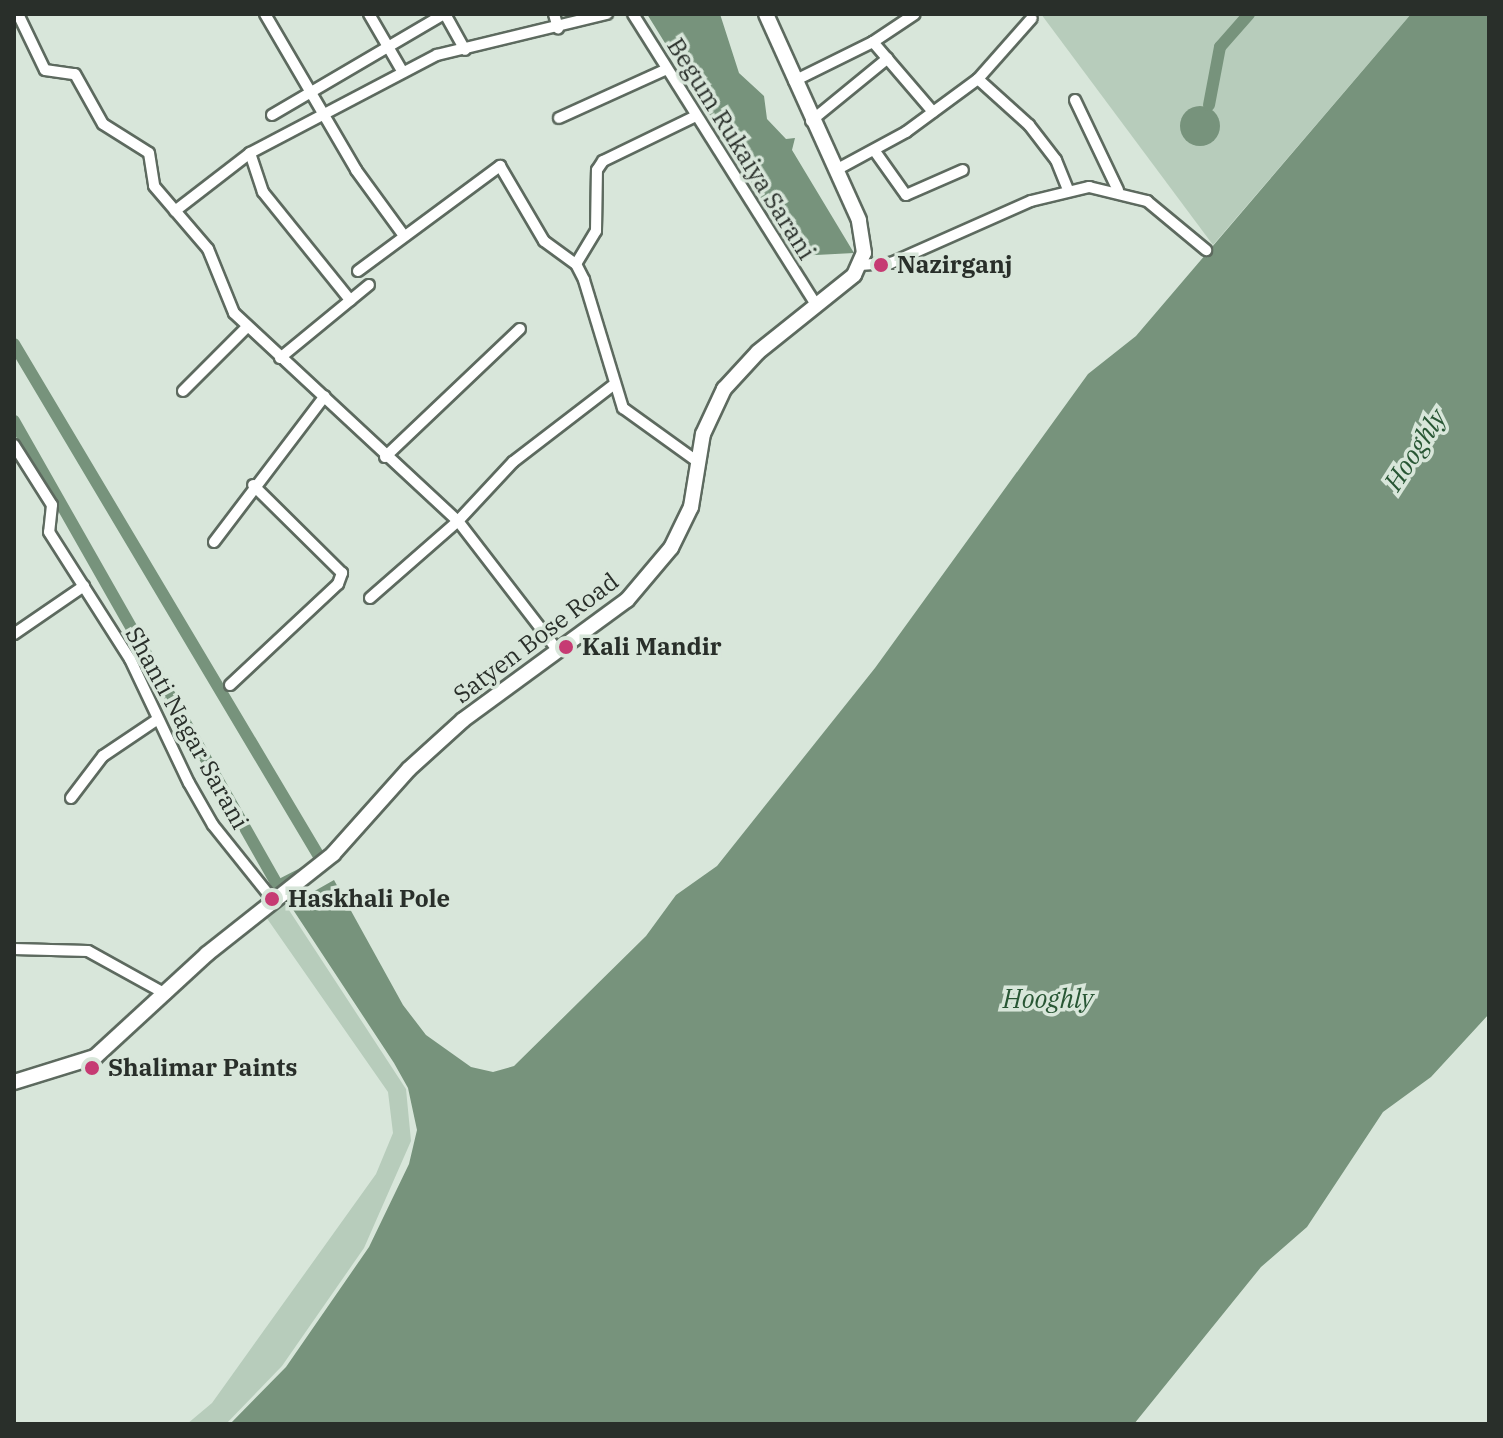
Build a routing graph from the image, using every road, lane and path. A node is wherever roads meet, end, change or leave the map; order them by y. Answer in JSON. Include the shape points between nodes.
{"nodes":[{"id":1,"x":18,"y":14,"type":"edge"},
{"id":2,"x":266,"y":14,"type":"edge"},
{"id":3,"x":369,"y":14,"type":"edge"},
{"id":4,"x":445,"y":14,"type":"edge"},
{"id":5,"x":554,"y":14,"type":"edge"},
{"id":6,"x":607,"y":14,"type":"edge"},
{"id":7,"x":633,"y":14,"type":"edge"},
{"id":8,"x":766,"y":14,"type":"edge"},
{"id":9,"x":915,"y":14,"type":"edge"},
{"id":10,"x":1032,"y":18,"type":"dead end"},
{"id":11,"x":558,"y":28,"type":"junction"},
{"id":12,"x":873,"y":42,"type":"junction"},
{"id":13,"x":386,"y":43,"type":"junction"},
{"id":14,"x":465,"y":50,"type":"junction"},
{"id":15,"x":888,"y":58,"type":"junction"},
{"id":16,"x":665,"y":70,"type":"junction"},
{"id":17,"x":402,"y":71,"type":"junction"},
{"id":18,"x":978,"y":79,"type":"junction"},
{"id":19,"x":794,"y":81,"type":"junction"},
{"id":20,"x":312,"y":91,"type":"junction"},
{"id":21,"x":1075,"y":100,"type":"dead end"},
{"id":22,"x":324,"y":111,"type":"junction"},
{"id":23,"x":933,"y":112,"type":"junction"},
{"id":24,"x":272,"y":115,"type":"dead end"},
{"id":25,"x":694,"y":117,"type":"junction"},
{"id":26,"x":559,"y":118,"type":"dead end"},
{"id":27,"x":811,"y":121,"type":"junction"},
{"id":28,"x":874,"y":150,"type":"junction"},
{"id":29,"x":250,"y":153,"type":"junction"},
{"id":30,"x":836,"y":170,"type":"junction"},
{"id":31,"x":963,"y":170,"type":"dead end"},
{"id":32,"x":1068,"y":190,"type":"junction"},
{"id":33,"x":1118,"y":190,"type":"junction"},
{"id":34,"x":175,"y":211,"type":"junction"},
{"id":35,"x":402,"y":233,"type":"junction"},
{"id":36,"x":1206,"y":250,"type":"dead end"},
{"id":37,"x":576,"y":264,"type":"junction"},
{"id":38,"x":860,"y":265,"type":"junction"},
{"id":39,"x":358,"y":271,"type":"dead end"},
{"id":40,"x":369,"y":285,"type":"dead end"},
{"id":41,"x":350,"y":300,"type":"junction"},
{"id":42,"x":816,"y":305,"type":"junction"},
{"id":43,"x":247,"y":327,"type":"junction"},
{"id":44,"x":520,"y":329,"type":"dead end"},
{"id":45,"x":280,"y":358,"type":"junction"},
{"id":46,"x":612,"y":386,"type":"junction"},
{"id":47,"x":183,"y":391,"type":"dead end"},
{"id":48,"x":325,"y":396,"type":"junction"},
{"id":49,"x":14,"y":445,"type":"edge"},
{"id":50,"x":385,"y":457,"type":"junction"},
{"id":51,"x":698,"y":462,"type":"junction"},
{"id":52,"x":253,"y":485,"type":"junction"},
{"id":53,"x":458,"y":521,"type":"junction"},
{"id":54,"x":214,"y":542,"type":"dead end"},
{"id":55,"x":84,"y":586,"type":"junction"},
{"id":56,"x":370,"y":598,"type":"dead end"},
{"id":57,"x":14,"y":634,"type":"edge"},
{"id":58,"x":559,"y":652,"type":"junction"},
{"id":59,"x":230,"y":685,"type":"dead end"},
{"id":60,"x":158,"y":719,"type":"junction"},
{"id":61,"x":71,"y":798,"type":"dead end"},
{"id":62,"x":277,"y":898,"type":"junction"},
{"id":63,"x":14,"y":949,"type":"edge"},
{"id":64,"x":166,"y":994,"type":"junction"},
{"id":65,"x":14,"y":1082,"type":"edge"}],
"edges":[{"from":1,"to":34,"type":"street","via":[[45,70],[75,74],[103,124],[149,153],[154,186]]},
{"from":2,"to":20,"type":"street"},
{"from":3,"to":13,"type":"street"},
{"from":4,"to":13,"type":"street"},
{"from":4,"to":14,"type":"street"},
{"from":5,"to":11,"type":"street"},
{"from":6,"to":11,"type":"street"},
{"from":7,"to":16,"type":"street","name":"Begum Rukaiya Sarani"},
{"from":8,"to":19,"type":"main road"},
{"from":9,"to":12,"type":"street"},
{"from":10,"to":18,"type":"street"},
{"from":11,"to":14,"type":"street"},
{"from":12,"to":15,"type":"street"},
{"from":12,"to":19,"type":"street"},
{"from":13,"to":17,"type":"street"},
{"from":13,"to":20,"type":"street"},
{"from":14,"to":17,"type":"street"},
{"from":15,"to":23,"type":"street"},
{"from":15,"to":27,"type":"street"},
{"from":16,"to":25,"type":"street","name":"Begum Rukaiya Sarani"},
{"from":16,"to":26,"type":"street"},
{"from":17,"to":22,"type":"street"},
{"from":18,"to":23,"type":"street"},
{"from":18,"to":32,"type":"street","via":[[1029,125],[1056,160]]},
{"from":19,"to":27,"type":"main road"},
{"from":20,"to":22,"type":"street"},
{"from":20,"to":24,"type":"street"},
{"from":21,"to":33,"type":"street"},
{"from":22,"to":29,"type":"street"},
{"from":22,"to":35,"type":"street"},
{"from":23,"to":28,"type":"street"},
{"from":25,"to":37,"type":"street","via":[[603,161],[597,170],[596,231]]},
{"from":25,"to":42,"type":"street","name":"Begum Rukaiya Sarani"},
{"from":27,"to":30,"type":"main road"},
{"from":28,"to":30,"type":"street"},
{"from":28,"to":31,"type":"street","via":[[906,195]]},
{"from":29,"to":34,"type":"street"},
{"from":29,"to":41,"type":"street","via":[[263,192]]},
{"from":30,"to":38,"type":"main road","via":[[864,236]]},
{"from":32,"to":33,"type":"street"},
{"from":32,"to":38,"type":"street","via":[[891,263]]},
{"from":33,"to":36,"type":"street","via":[[1147,201]]},
{"from":34,"to":43,"type":"street","via":[[208,249],[222,296]]},
{"from":35,"to":37,"type":"street","via":[[500,166],[544,241]]},
{"from":35,"to":39,"type":"street"},
{"from":37,"to":46,"type":"street"},
{"from":38,"to":42,"type":"main road","name":"Satyen Bose Road"},
{"from":40,"to":41,"type":"street"},
{"from":41,"to":45,"type":"street"},
{"from":42,"to":51,"type":"main road","name":"Satyen Bose Road","via":[[724,389]]},
{"from":43,"to":45,"type":"street"},
{"from":43,"to":47,"type":"street"},
{"from":44,"to":50,"type":"street"},
{"from":45,"to":48,"type":"street"},
{"from":46,"to":51,"type":"street","via":[[623,408]]},
{"from":46,"to":53,"type":"street","via":[[513,462]]},
{"from":48,"to":50,"type":"street"},
{"from":48,"to":52,"type":"street"},
{"from":49,"to":55,"type":"street","name":"Shanti Nagar Sarani","via":[[52,505],[49,532]]},
{"from":50,"to":53,"type":"street"},
{"from":51,"to":58,"type":"main road","name":"Satyen Bose Road","via":[[691,507],[671,548],[627,600]]},
{"from":52,"to":54,"type":"street"},
{"from":52,"to":59,"type":"street","via":[[342,573],[338,584]]},
{"from":53,"to":56,"type":"street"},
{"from":53,"to":58,"type":"street"},
{"from":55,"to":57,"type":"street"},
{"from":55,"to":60,"type":"street","name":"Shanti Nagar Sarani"},
{"from":58,"to":62,"type":"main road","name":"Satyen Bose Road","via":[[428,751],[307,876]]},
{"from":60,"to":61,"type":"street","via":[[103,756]]},
{"from":60,"to":62,"type":"street","name":"Shanti Nagar Sarani","via":[[213,825]]},
{"from":62,"to":64,"type":"main road","name":"Satyen Bose Road"},
{"from":63,"to":64,"type":"street","via":[[88,951]]},
{"from":64,"to":65,"type":"main road","name":"Satyen Bose Road","via":[[78,1067]]}]}
